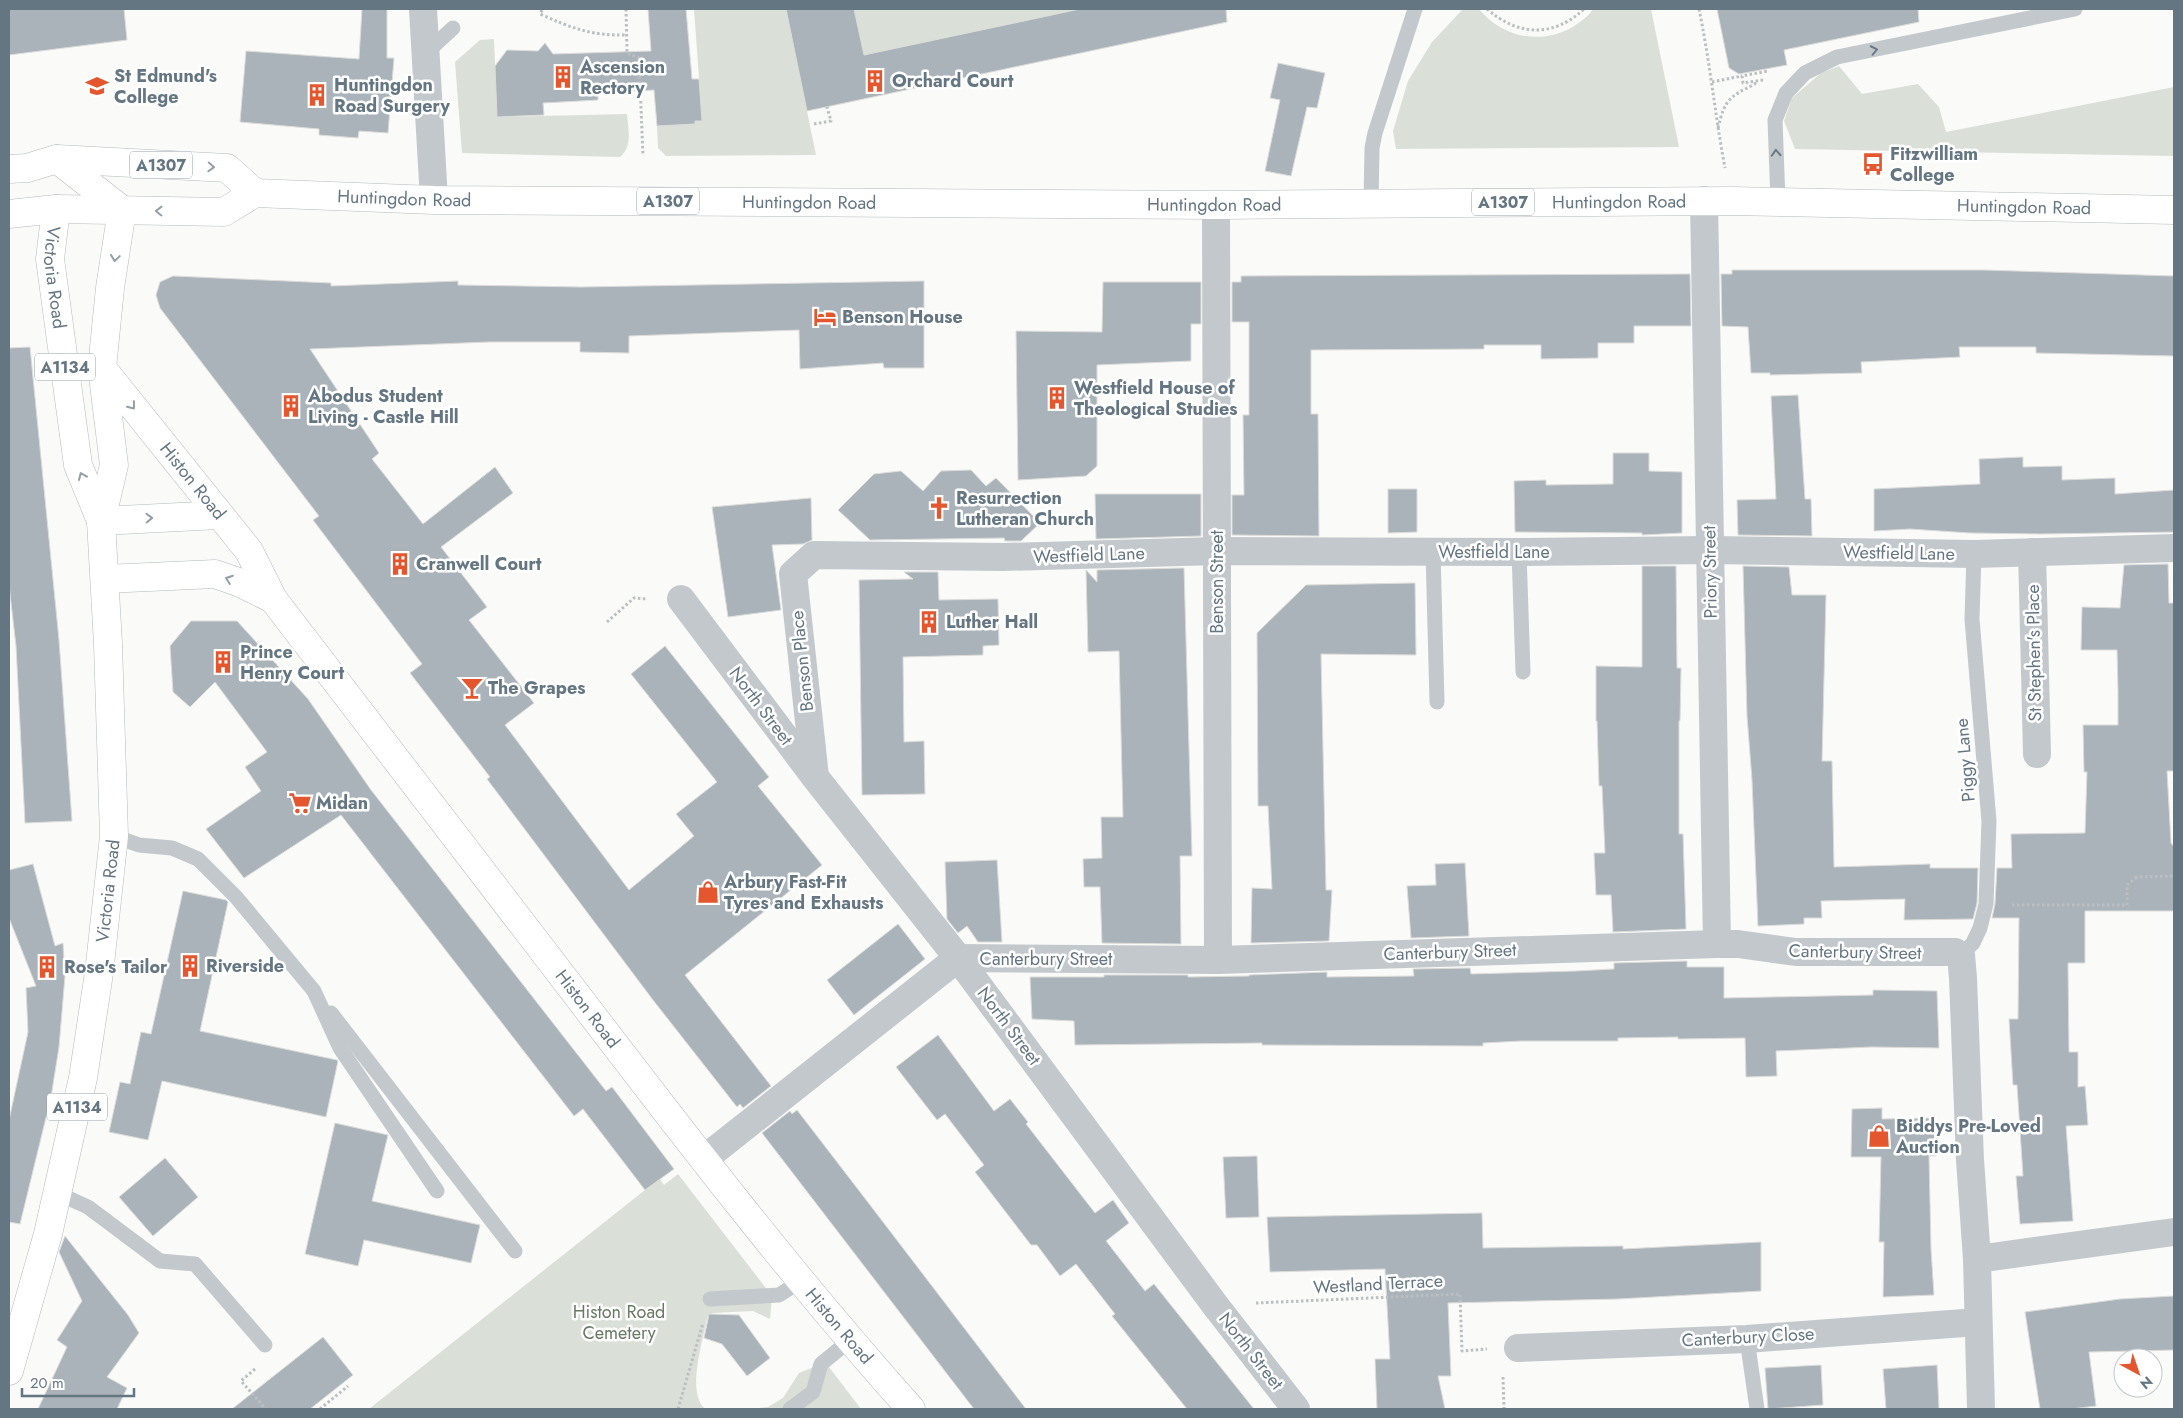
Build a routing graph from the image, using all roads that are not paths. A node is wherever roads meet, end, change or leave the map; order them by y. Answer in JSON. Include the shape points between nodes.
{"nodes":[{"id":1,"x":423,"y":9,"type":"edge"},
{"id":2,"x":1416,"y":9,"type":"edge"},
{"id":3,"x":2075,"y":9,"type":"edge"},
{"id":4,"x":454,"y":28,"type":"dead end"},
{"id":5,"x":426,"y":53,"type":"junction"},
{"id":6,"x":57,"y":159,"type":"junction"},
{"id":7,"x":116,"y":163,"type":"junction"},
{"id":8,"x":9,"y":170,"type":"edge"},
{"id":9,"x":88,"y":184,"type":"junction"},
{"id":10,"x":256,"y":194,"type":"junction"},
{"id":11,"x":434,"y":200,"type":"junction"},
{"id":12,"x":1704,"y":200,"type":"junction"},
{"id":13,"x":1778,"y":201,"type":"junction"},
{"id":14,"x":1371,"y":203,"type":"junction"},
{"id":15,"x":1216,"y":205,"type":"junction"},
{"id":16,"x":56,"y":209,"type":"junction"},
{"id":17,"x":122,"y":210,"type":"junction"},
{"id":18,"x":2174,"y":210,"type":"edge"},
{"id":19,"x":9,"y":214,"type":"edge"},
{"id":20,"x":102,"y":368,"type":"junction"},
{"id":21,"x":219,"y":515,"type":"junction"},
{"id":22,"x":101,"y":520,"type":"junction"},
{"id":23,"x":2174,"y":548,"type":"edge"},
{"id":24,"x":1709,"y":550,"type":"junction"},
{"id":25,"x":1217,"y":551,"type":"junction"},
{"id":26,"x":1433,"y":552,"type":"junction"},
{"id":27,"x":1519,"y":552,"type":"junction"},
{"id":28,"x":2032,"y":552,"type":"junction"},
{"id":29,"x":1974,"y":554,"type":"junction"},
{"id":30,"x":814,"y":555,"type":"joint"},
{"id":31,"x":105,"y":580,"type":"junction"},
{"id":32,"x":681,"y":599,"type":"road end"},
{"id":33,"x":274,"y":600,"type":"junction"},
{"id":34,"x":1523,"y":672,"type":"dead end"},
{"id":35,"x":1437,"y":702,"type":"dead end"},
{"id":36,"x":2037,"y":754,"type":"dead end"},
{"id":37,"x":815,"y":777,"type":"junction"},
{"id":38,"x":114,"y":836,"type":"junction"},
{"id":39,"x":1717,"y":944,"type":"junction"},
{"id":40,"x":1960,"y":956,"type":"junction"},
{"id":41,"x":958,"y":958,"type":"junction"},
{"id":42,"x":1218,"y":960,"type":"junction"},
{"id":43,"x":314,"y":991,"type":"junction"},
{"id":44,"x":704,"y":1159,"type":"junction"},
{"id":45,"x":437,"y":1191,"type":"dead end"},
{"id":46,"x":57,"y":1193,"type":"junction"},
{"id":47,"x":2174,"y":1232,"type":"edge"},
{"id":48,"x":515,"y":1251,"type":"dead end"},
{"id":49,"x":1977,"y":1259,"type":"junction"},
{"id":50,"x":800,"y":1281,"type":"junction"},
{"id":51,"x":710,"y":1299,"type":"road end"},
{"id":52,"x":1978,"y":1322,"type":"junction"},
{"id":53,"x":1747,"y":1338,"type":"junction"},
{"id":54,"x":849,"y":1340,"type":"junction"},
{"id":55,"x":264,"y":1345,"type":"road end"},
{"id":56,"x":1518,"y":1348,"type":"road end"},
{"id":57,"x":9,"y":1371,"type":"edge"},
{"id":58,"x":790,"y":1409,"type":"edge"},
{"id":59,"x":911,"y":1409,"type":"edge"},
{"id":60,"x":1296,"y":1409,"type":"edge"},
{"id":61,"x":1756,"y":1409,"type":"edge"},
{"id":62,"x":1980,"y":1409,"type":"edge"}],
"edges":[{"from":1,"to":5,"type":"street"},
{"from":2,"to":14,"type":"lane","via":[[1375,133]]},
{"from":13,"to":3,"type":"lane","one_way":true,"via":[[1775,120],[1786,93],[1805,73],[1837,57]]},
{"from":4,"to":5,"type":"lane"},
{"from":5,"to":11,"type":"street"},
{"from":6,"to":7,"type":"main road","number":"A1307"},
{"from":6,"to":8,"type":"main road"},
{"from":6,"to":9,"type":"main road"},
{"from":7,"to":9,"type":"main road","number":"A1307"},
{"from":7,"to":10,"type":"main road","number":"A1307","one_way":true,"via":[[227,168]]},
{"from":9,"to":16,"type":"main road","number":"A1307"},
{"from":9,"to":17,"type":"main road"},
{"from":10,"to":11,"type":"main road","name":"Huntingdon Road","number":"A1307"},
{"from":10,"to":17,"type":"main road","one_way":true,"via":[[224,212]]},
{"from":11,"to":15,"type":"main road","name":"Huntingdon Road","number":"A1307"},
{"from":12,"to":13,"type":"main road","name":"Huntingdon Road","number":"A1307"},
{"from":12,"to":14,"type":"main road","name":"Huntingdon Road","number":"A1307"},
{"from":12,"to":24,"type":"street","name":"Priory Street"},
{"from":13,"to":18,"type":"main road","name":"Huntingdon Road","number":"A1307"},
{"from":14,"to":15,"type":"main road","name":"Huntingdon Road","number":"A1307"},
{"from":15,"to":25,"type":"street","name":"Benson Street"},
{"from":16,"to":17,"type":"main road"},
{"from":16,"to":19,"type":"main road"},
{"from":22,"to":16,"type":"main road","name":"Victoria Road","number":"A1134","one_way":true,"via":[[78,465],[50,259]]},
{"from":17,"to":20,"type":"main road","name":"Victoria Road","number":"A1134","one_way":true},
{"from":20,"to":21,"type":"main road","name":"Histon Road","one_way":true},
{"from":20,"to":22,"type":"main road","name":"Victoria Road","number":"A1134","via":[[114,465]]},
{"from":22,"to":21,"type":"main road","one_way":true},
{"from":21,"to":33,"type":"main road","name":"Histon Road","via":[[249,551]]},
{"from":22,"to":31,"type":"main road","name":"Victoria Road","number":"A1134"},
{"from":23,"to":28,"type":"street","name":"Westfield Lane"},
{"from":24,"to":27,"type":"street","name":"Westfield Lane"},
{"from":24,"to":29,"type":"street","name":"Westfield Lane"},
{"from":24,"to":39,"type":"street","name":"Priory Street"},
{"from":25,"to":26,"type":"street","name":"Westfield Lane"},
{"from":25,"to":30,"type":"street","name":"Westfield Lane","via":[[1004,557]]},
{"from":25,"to":42,"type":"street","name":"Benson Street"},
{"from":26,"to":27,"type":"street","name":"Westfield Lane"},
{"from":26,"to":35,"type":"lane"},
{"from":27,"to":34,"type":"lane"},
{"from":28,"to":29,"type":"street","name":"Westfield Lane"},
{"from":28,"to":36,"type":"street","name":"St Stephen's Place"},
{"from":29,"to":40,"type":"lane","name":"Piggy Lane","via":[[1972,619],[1989,821],[1986,904],[1973,943]]},
{"from":30,"to":37,"type":"street","name":"Benson Place","via":[[793,574]]},
{"from":33,"to":31,"type":"main road","name":"Histon Road","one_way":true,"via":[[215,574]]},
{"from":31,"to":38,"type":"main road","name":"Victoria Road","number":"A1134"},
{"from":32,"to":37,"type":"street","name":"North Street"},
{"from":33,"to":44,"type":"main road","name":"Histon Road"},
{"from":37,"to":41,"type":"street","name":"North Street"},
{"from":38,"to":43,"type":"lane","via":[[139,845],[172,848],[198,859],[236,897]]},
{"from":38,"to":46,"type":"main road","name":"Victoria Road","number":"A1134","via":[[83,1078]]},
{"from":39,"to":40,"type":"street","name":"Canterbury Street","via":[[1796,952],[1955,952]]},
{"from":39,"to":42,"type":"street","name":"Canterbury Street"},
{"from":40,"to":49,"type":"street"},
{"from":41,"to":42,"type":"street","name":"Canterbury Street"},
{"from":41,"to":44,"type":"street","name":"Canterbury Street"},
{"from":41,"to":60,"type":"street","name":"North Street"},
{"from":43,"to":45,"type":"lane","via":[[340,1048]]},
{"from":43,"to":48,"type":"lane"},
{"from":44,"to":50,"type":"main road","name":"Histon Road"},
{"from":46,"to":55,"type":"lane","via":[[88,1207],[160,1260],[195,1264]]},
{"from":46,"to":57,"type":"main road","name":"Victoria Road","number":"A1134"},
{"from":47,"to":49,"type":"street"},
{"from":49,"to":52,"type":"street"},
{"from":50,"to":51,"type":"lane","via":[[779,1295]]},
{"from":50,"to":54,"type":"main road","name":"Histon Road"},
{"from":52,"to":53,"type":"street","name":"Canterbury Close"},
{"from":52,"to":62,"type":"street"},
{"from":53,"to":56,"type":"street","name":"Canterbury Close"},
{"from":53,"to":61,"type":"lane"},
{"from":54,"to":58,"type":"lane","via":[[821,1364],[813,1392]]},
{"from":54,"to":59,"type":"main road","name":"Histon Road"}]}
